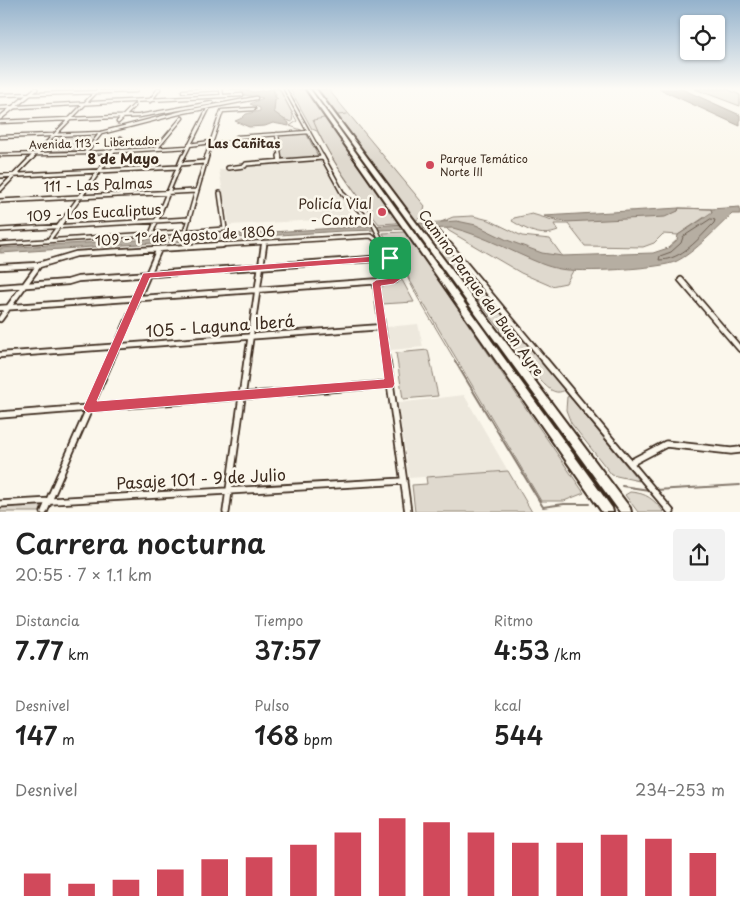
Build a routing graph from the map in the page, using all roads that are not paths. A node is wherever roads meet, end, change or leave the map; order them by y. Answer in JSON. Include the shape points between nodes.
{"nodes":[{"id":1,"x":77,"y":113,"type":"edge"},
{"id":2,"x":128,"y":113,"type":"edge"},
{"id":3,"x":163,"y":113,"type":"edge"},
{"id":4,"x":181,"y":113,"type":"edge"},
{"id":5,"x":206,"y":113,"type":"edge"},
{"id":6,"x":221,"y":113,"type":"edge"},
{"id":7,"x":298,"y":113,"type":"edge"},
{"id":8,"x":325,"y":113,"type":"edge"},
{"id":9,"x":332,"y":113,"type":"edge"},
{"id":10,"x":125,"y":117,"type":"junction"},
{"id":11,"x":182,"y":118,"type":"dead end"},
{"id":12,"x":70,"y":120,"type":"junction"},
{"id":13,"x":0,"y":122,"type":"edge"},
{"id":14,"x":118,"y":122,"type":"dead end"},
{"id":15,"x":309,"y":132,"type":"junction"},
{"id":16,"x":101,"y":133,"type":"junction"},
{"id":17,"x":277,"y":134,"type":"junction"},
{"id":18,"x":54,"y":135,"type":"junction"},
{"id":19,"x":0,"y":137,"type":"edge"},
{"id":20,"x":121,"y":138,"type":"dead end"},
{"id":21,"x":211,"y":143,"type":"junction"},
{"id":22,"x":189,"y":146,"type":"junction"},
{"id":23,"x":156,"y":149,"type":"junction"},
{"id":24,"x":113,"y":152,"type":"junction"},
{"id":25,"x":86,"y":153,"type":"junction"},
{"id":26,"x":35,"y":154,"type":"junction"},
{"id":27,"x":0,"y":155,"type":"edge"},
{"id":28,"x":323,"y":158,"type":"junction"},
{"id":29,"x":205,"y":162,"type":"junction"},
{"id":30,"x":280,"y":162,"type":"junction"},
{"id":31,"x":179,"y":166,"type":"junction"},
{"id":32,"x":228,"y":168,"type":"dead end"},
{"id":33,"x":98,"y":172,"type":"junction"},
{"id":34,"x":14,"y":175,"type":"junction"},
{"id":35,"x":0,"y":176,"type":"edge"},
{"id":36,"x":0,"y":190,"type":"edge"},
{"id":37,"x":196,"y":191,"type":"junction"},
{"id":38,"x":220,"y":192,"type":"dead end"},
{"id":39,"x":167,"y":193,"type":"junction"},
{"id":40,"x":80,"y":197,"type":"junction"},
{"id":41,"x":0,"y":201,"type":"edge"},
{"id":42,"x":188,"y":219,"type":"junction"},
{"id":43,"x":156,"y":221,"type":"junction"},
{"id":44,"x":374,"y":225,"type":"joint"},
{"id":45,"x":58,"y":227,"type":"junction"},
{"id":46,"x":0,"y":230,"type":"edge"},
{"id":47,"x":414,"y":231,"type":"junction"},
{"id":48,"x":185,"y":232,"type":"junction"},
{"id":49,"x":438,"y":232,"type":"dead end"},
{"id":50,"x":151,"y":234,"type":"junction"},
{"id":51,"x":378,"y":234,"type":"joint"},
{"id":52,"x":48,"y":241,"type":"junction"},
{"id":53,"x":0,"y":244,"type":"edge"},
{"id":54,"x":264,"y":244,"type":"junction"},
{"id":55,"x":159,"y":249,"type":"junction"},
{"id":56,"x":383,"y":258,"type":"junction"},
{"id":57,"x":390,"y":258,"type":"junction"},
{"id":58,"x":39,"y":265,"type":"junction"},
{"id":59,"x":0,"y":267,"type":"edge"},
{"id":60,"x":262,"y":267,"type":"junction"},
{"id":61,"x":146,"y":275,"type":"junction"},
{"id":62,"x":681,"y":280,"type":"dead end"},
{"id":63,"x":376,"y":283,"type":"junction"},
{"id":64,"x":24,"y":286,"type":"junction"},
{"id":65,"x":0,"y":287,"type":"edge"},
{"id":66,"x":259,"y":290,"type":"junction"},
{"id":67,"x":136,"y":298,"type":"junction"},
{"id":68,"x":9,"y":307,"type":"junction"},
{"id":69,"x":0,"y":308,"type":"edge"},
{"id":70,"x":0,"y":319,"type":"edge"},
{"id":71,"x":382,"y":327,"type":"junction"},
{"id":72,"x":251,"y":337,"type":"junction"},
{"id":73,"x":115,"y":347,"type":"junction"},
{"id":74,"x":740,"y":349,"type":"edge"},
{"id":75,"x":0,"y":355,"type":"edge"},
{"id":76,"x":390,"y":384,"type":"junction"},
{"id":77,"x":242,"y":394,"type":"junction"},
{"id":78,"x":88,"y":408,"type":"junction"},
{"id":79,"x":0,"y":416,"type":"edge"},
{"id":80,"x":740,"y":450,"type":"edge"},
{"id":81,"x":630,"y":463,"type":"junction"},
{"id":82,"x":404,"y":481,"type":"junction"},
{"id":83,"x":229,"y":492,"type":"junction"},
{"id":84,"x":49,"y":501,"type":"junction"},
{"id":85,"x":0,"y":504,"type":"edge"},
{"id":86,"x":625,"y":509,"type":"edge"},
{"id":87,"x":44,"y":512,"type":"edge"},
{"id":88,"x":226,"y":512,"type":"edge"},
{"id":89,"x":408,"y":512,"type":"edge"},
{"id":90,"x":607,"y":512,"type":"edge"},
{"id":91,"x":671,"y":512,"type":"edge"}],
"edges":[{"from":1,"to":12,"type":"street"},
{"from":2,"to":10,"type":"street"},
{"from":3,"to":10,"type":"street"},
{"from":4,"to":16,"type":"street"},
{"from":5,"to":22,"type":"street"},
{"from":6,"to":21,"type":"street"},
{"from":7,"to":15,"type":"street"},
{"from":8,"to":47,"type":"highway","name":"Camino Parque del Buen Ayre","via":[[403,222]]},
{"from":9,"to":47,"type":"highway","name":"Camino Parque del Buen Ayre","via":[[411,221]]},
{"from":10,"to":12,"type":"street"},
{"from":10,"to":14,"type":"street"},
{"from":11,"to":23,"type":"street"},
{"from":12,"to":13,"type":"street"},
{"from":12,"to":18,"type":"street"},
{"from":15,"to":17,"type":"street","name":"Avenida 113 - Libertador"},
{"from":15,"to":28,"type":"street"},
{"from":16,"to":18,"type":"street"},
{"from":16,"to":25,"type":"street"},
{"from":17,"to":21,"type":"street","name":"Avenida 113 - Libertador","via":[[237,137],[233,143]]},
{"from":17,"to":30,"type":"street"},
{"from":18,"to":19,"type":"street"},
{"from":18,"to":26,"type":"street"},
{"from":20,"to":24,"type":"street"},
{"from":21,"to":22,"type":"street","name":"Avenida 113 - Libertador"},
{"from":21,"to":29,"type":"street"},
{"from":22,"to":23,"type":"street","name":"Avenida 113 - Libertador"},
{"from":22,"to":31,"type":"street"},
{"from":23,"to":24,"type":"street","name":"Avenida 113 - Libertador"},
{"from":24,"to":25,"type":"street","name":"Avenida 113 - Libertador"},
{"from":24,"to":33,"type":"street"},
{"from":25,"to":26,"type":"street","name":"Avenida 113 - Libertador"},
{"from":26,"to":27,"type":"street","name":"Avenida 113 - Libertador"},
{"from":26,"to":34,"type":"street"},
{"from":28,"to":30,"type":"street"},
{"from":28,"to":44,"type":"street","via":[[345,196]]},
{"from":29,"to":31,"type":"street"},
{"from":29,"to":37,"type":"street"},
{"from":30,"to":32,"type":"street"},
{"from":31,"to":33,"type":"street"},
{"from":31,"to":39,"type":"street"},
{"from":33,"to":34,"type":"street"},
{"from":33,"to":40,"type":"street"},
{"from":34,"to":35,"type":"street"},
{"from":34,"to":36,"type":"street"},
{"from":37,"to":39,"type":"street","name":"111 - Las Palmas"},
{"from":37,"to":42,"type":"street"},
{"from":38,"to":48,"type":"street","via":[[225,229]]},
{"from":39,"to":40,"type":"street","name":"111 - Las Palmas"},
{"from":39,"to":43,"type":"street"},
{"from":40,"to":41,"type":"street","name":"111 - Las Palmas"},
{"from":40,"to":45,"type":"street"},
{"from":42,"to":43,"type":"street","name":"109 - Los Eucaliptus"},
{"from":42,"to":48,"type":"street"},
{"from":43,"to":45,"type":"street","name":"109 - Los Eucaliptus"},
{"from":43,"to":50,"type":"street"},
{"from":44,"to":51,"type":"street"},
{"from":45,"to":46,"type":"street","name":"109 - Los Eucaliptus"},
{"from":45,"to":52,"type":"street"},
{"from":47,"to":86,"type":"highway","name":"Camino Parque del Buen Ayre"},
{"from":47,"to":90,"type":"highway","name":"Camino Parque del Buen Ayre"},
{"from":48,"to":50,"type":"street"},
{"from":49,"to":81,"type":"street"},
{"from":50,"to":52,"type":"street"},
{"from":51,"to":57,"type":"street"},
{"from":52,"to":53,"type":"street"},
{"from":54,"to":55,"type":"street","name":"109 - 1° de Agosto de 1806"},
{"from":54,"to":56,"type":"street","name":"109 - 1° de Agosto de 1806","via":[[373,236]]},
{"from":54,"to":60,"type":"street"},
{"from":55,"to":58,"type":"street","name":"109 - 1° de Agosto de 1806","via":[[76,254]]},
{"from":55,"to":61,"type":"street"},
{"from":56,"to":57,"type":"street"},
{"from":56,"to":60,"type":"street"},
{"from":57,"to":63,"type":"street","via":[[396,279]]},
{"from":58,"to":59,"type":"street","name":"109 - 1° de Agosto de 1806"},
{"from":58,"to":64,"type":"street"},
{"from":60,"to":61,"type":"street"},
{"from":60,"to":66,"type":"street"},
{"from":61,"to":64,"type":"street","via":[[78,278]]},
{"from":61,"to":67,"type":"street"},
{"from":62,"to":74,"type":"street"},
{"from":63,"to":66,"type":"street"},
{"from":63,"to":71,"type":"street"},
{"from":64,"to":65,"type":"street"},
{"from":64,"to":68,"type":"street"},
{"from":66,"to":67,"type":"street"},
{"from":66,"to":72,"type":"street"},
{"from":67,"to":68,"type":"street"},
{"from":67,"to":73,"type":"street"},
{"from":68,"to":69,"type":"street"},
{"from":68,"to":70,"type":"street"},
{"from":71,"to":72,"type":"street","name":"105 - Laguna Iberá"},
{"from":71,"to":76,"type":"street"},
{"from":72,"to":73,"type":"street","name":"105 - Laguna Iberá"},
{"from":72,"to":77,"type":"street"},
{"from":73,"to":75,"type":"street","name":"105 - Laguna Iberá"},
{"from":73,"to":78,"type":"street"},
{"from":76,"to":77,"type":"street"},
{"from":76,"to":82,"type":"street"},
{"from":77,"to":78,"type":"street"},
{"from":77,"to":83,"type":"street"},
{"from":78,"to":79,"type":"street"},
{"from":78,"to":84,"type":"street"},
{"from":80,"to":81,"type":"street","via":[[666,444]]},
{"from":81,"to":91,"type":"street"},
{"from":82,"to":83,"type":"street","name":"Pasaje 101 - 9 de Julio"},
{"from":82,"to":89,"type":"street"},
{"from":83,"to":84,"type":"street","name":"Pasaje 101 - 9 de Julio"},
{"from":83,"to":88,"type":"street"},
{"from":84,"to":85,"type":"street","name":"Pasaje 101 - 9 de Julio"},
{"from":84,"to":87,"type":"street"}]}
